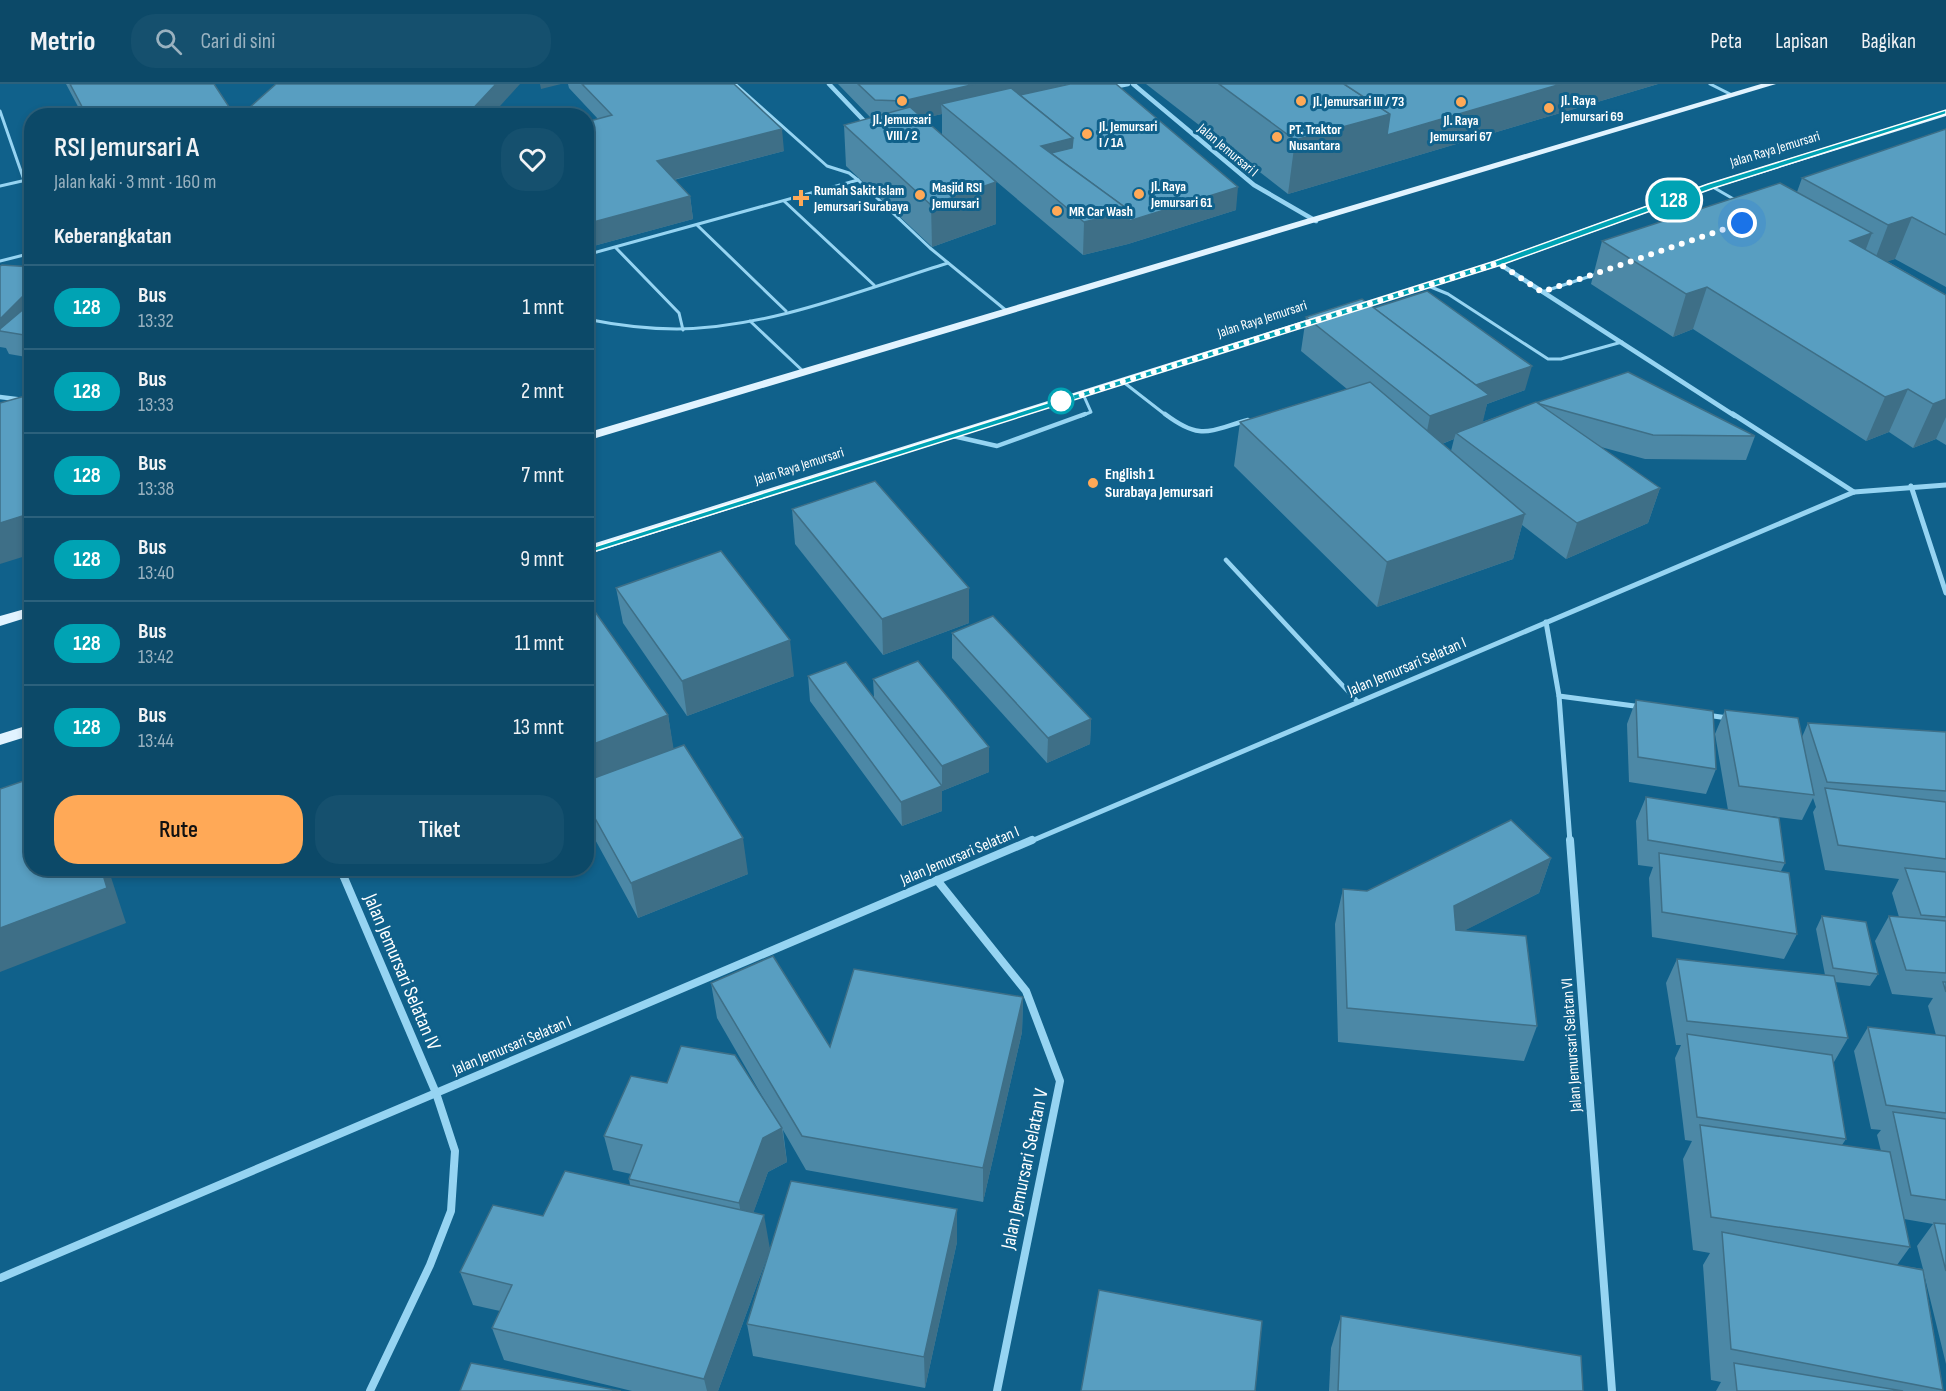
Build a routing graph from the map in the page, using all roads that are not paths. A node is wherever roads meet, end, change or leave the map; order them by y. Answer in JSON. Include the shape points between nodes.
{"nodes":[{"id":1,"x":735,"y":84,"type":"edge"},
{"id":2,"x":829,"y":84,"type":"edge"},
{"id":3,"x":1128,"y":84,"type":"edge"},
{"id":4,"x":1133,"y":84,"type":"edge"},
{"id":5,"x":1710,"y":84,"type":"edge"},
{"id":6,"x":1772,"y":84,"type":"edge"},
{"id":7,"x":1105,"y":89,"type":"edge"},
{"id":8,"x":1732,"y":96,"type":"junction"},
{"id":9,"x":0,"y":111,"type":"edge"},
{"id":10,"x":1944,"y":114,"type":"edge"},
{"id":11,"x":873,"y":130,"type":"edge"},
{"id":12,"x":858,"y":180,"type":"junction"},
{"id":13,"x":22,"y":181,"type":"junction"},
{"id":14,"x":24,"y":185,"type":"edge"},
{"id":15,"x":0,"y":186,"type":"edge"},
{"id":16,"x":1711,"y":186,"type":"junction"},
{"id":17,"x":784,"y":201,"type":"junction"},
{"id":18,"x":1742,"y":204,"type":"edge"},
{"id":19,"x":1316,"y":221,"type":"junction"},
{"id":20,"x":697,"y":225,"type":"junction"},
{"id":21,"x":616,"y":248,"type":"junction"},
{"id":22,"x":594,"y":253,"type":"edge"},
{"id":23,"x":24,"y":255,"type":"edge"},
{"id":24,"x":0,"y":261,"type":"edge"},
{"id":25,"x":948,"y":263,"type":"junction"},
{"id":26,"x":1498,"y":263,"type":"junction"},
{"id":27,"x":1606,"y":271,"type":"dead end"},
{"id":28,"x":874,"y":285,"type":"junction"},
{"id":29,"x":1425,"y":285,"type":"junction"},
{"id":30,"x":1542,"y":292,"type":"junction"},
{"id":31,"x":786,"y":311,"type":"junction"},
{"id":32,"x":1008,"y":312,"type":"junction"},
{"id":33,"x":594,"y":321,"type":"edge"},
{"id":34,"x":750,"y":321,"type":"junction"},
{"id":35,"x":683,"y":330,"type":"junction"},
{"id":36,"x":1622,"y":342,"type":"junction"},
{"id":37,"x":805,"y":373,"type":"junction"},
{"id":38,"x":1122,"y":381,"type":"junction"},
{"id":39,"x":1083,"y":394,"type":"junction"},
{"id":40,"x":0,"y":397,"type":"edge"},
{"id":41,"x":24,"y":400,"type":"edge"},
{"id":42,"x":1253,"y":418,"type":"edge"},
{"id":43,"x":594,"y":435,"type":"edge"},
{"id":44,"x":951,"y":435,"type":"junction"},
{"id":45,"x":1946,"y":485,"type":"edge"},
{"id":46,"x":1911,"y":486,"type":"junction"},
{"id":47,"x":1854,"y":492,"type":"junction"},
{"id":48,"x":594,"y":548,"type":"edge"},
{"id":49,"x":1226,"y":560,"type":"dead end"},
{"id":50,"x":1946,"y":593,"type":"edge"},
{"id":51,"x":24,"y":614,"type":"edge"},
{"id":52,"x":0,"y":621,"type":"edge"},
{"id":53,"x":1546,"y":622,"type":"junction"},
{"id":54,"x":1559,"y":696,"type":"junction"},
{"id":55,"x":1358,"y":702,"type":"junction"},
{"id":56,"x":1653,"y":708,"type":"edge"},
{"id":57,"x":1700,"y":715,"type":"edge"},
{"id":58,"x":1735,"y":719,"type":"edge"},
{"id":59,"x":24,"y":732,"type":"edge"},
{"id":60,"x":0,"y":740,"type":"edge"},
{"id":61,"x":343,"y":876,"type":"edge"},
{"id":62,"x":937,"y":880,"type":"junction"},
{"id":63,"x":436,"y":1093,"type":"junction"},
{"id":64,"x":0,"y":1278,"type":"edge"},
{"id":65,"x":370,"y":1391,"type":"edge"},
{"id":66,"x":997,"y":1391,"type":"edge"},
{"id":67,"x":1612,"y":1391,"type":"edge"}],
"edges":[{"from":1,"to":12,"type":"lane","via":[[827,165]]},
{"from":2,"to":11,"type":"street"},
{"from":3,"to":7,"type":"street"},
{"from":4,"to":19,"type":"street","name":"Jalan Jemursari I","via":[[1254,185]]},
{"from":5,"to":8,"type":"lane"},
{"from":6,"to":8,"type":"main road"},
{"from":8,"to":19,"type":"main road"},
{"from":9,"to":13,"type":"lane"},
{"from":10,"to":16,"type":"main road","name":"Jalan Raya Jemursari"},
{"from":12,"to":17,"type":"lane"},
{"from":12,"to":25,"type":"lane"},
{"from":13,"to":14,"type":"lane"},
{"from":13,"to":15,"type":"lane"},
{"from":16,"to":18,"type":"lane"},
{"from":16,"to":26,"type":"main road","name":"Jalan Raya Jemursari"},
{"from":17,"to":20,"type":"lane"},
{"from":17,"to":28,"type":"lane"},
{"from":19,"to":32,"type":"main road"},
{"from":20,"to":21,"type":"lane"},
{"from":20,"to":31,"type":"lane"},
{"from":21,"to":22,"type":"lane"},
{"from":21,"to":35,"type":"lane","via":[[679,313]]},
{"from":23,"to":24,"type":"lane"},
{"from":25,"to":28,"type":"lane"},
{"from":25,"to":32,"type":"lane"},
{"from":26,"to":29,"type":"main road","name":"Jalan Raya Jemursari"},
{"from":26,"to":30,"type":"street"},
{"from":27,"to":30,"type":"lane"},
{"from":28,"to":31,"type":"lane"},
{"from":29,"to":36,"type":"lane","via":[[1448,294],[1548,359]]},
{"from":29,"to":38,"type":"main road","name":"Jalan Raya Jemursari"},
{"from":30,"to":36,"type":"street"},
{"from":31,"to":34,"type":"lane"},
{"from":32,"to":37,"type":"main road"},
{"from":33,"to":35,"type":"lane"},
{"from":34,"to":35,"type":"lane"},
{"from":34,"to":37,"type":"lane"},
{"from":36,"to":47,"type":"street"},
{"from":37,"to":43,"type":"main road"},
{"from":38,"to":39,"type":"main road","name":"Jalan Raya Jemursari"},
{"from":38,"to":42,"type":"lane","via":[[1186,430],[1201,433]]},
{"from":39,"to":44,"type":"main road","name":"Jalan Raya Jemursari"},
{"from":39,"to":44,"type":"lane","via":[[1091,412],[998,446]]},
{"from":40,"to":41,"type":"street"},
{"from":44,"to":48,"type":"main road","name":"Jalan Raya Jemursari"},
{"from":45,"to":46,"type":"street","name":"Jalan Jemursari Selatan I"},
{"from":46,"to":47,"type":"street","name":"Jalan Jemursari Selatan I"},
{"from":46,"to":50,"type":"street"},
{"from":47,"to":53,"type":"street","name":"Jalan Jemursari Selatan I"},
{"from":49,"to":55,"type":"lane"},
{"from":51,"to":52,"type":"main road"},
{"from":53,"to":54,"type":"street","name":"Jalan Jemursari Selatan VI"},
{"from":53,"to":55,"type":"street","name":"Jalan Jemursari Selatan I"},
{"from":54,"to":56,"type":"street"},
{"from":54,"to":67,"type":"street","name":"Jalan Jemursari Selatan VI"},
{"from":55,"to":62,"type":"street","name":"Jalan Jemursari Selatan I"},
{"from":57,"to":58,"type":"street"},
{"from":59,"to":60,"type":"main road"},
{"from":61,"to":63,"type":"street","name":"Jalan Jemursari Selatan IV"},
{"from":62,"to":63,"type":"street","name":"Jalan Jemursari Selatan I"},
{"from":62,"to":66,"type":"street","name":"Jalan Jemursari Selatan V","via":[[1026,991],[1060,1081]]},
{"from":63,"to":64,"type":"street","name":"Jalan Jemursari Selatan I"},
{"from":63,"to":65,"type":"street","name":"Jalan Jemursari Selatan IV","via":[[455,1151],[451,1211],[430,1265]]}]}
